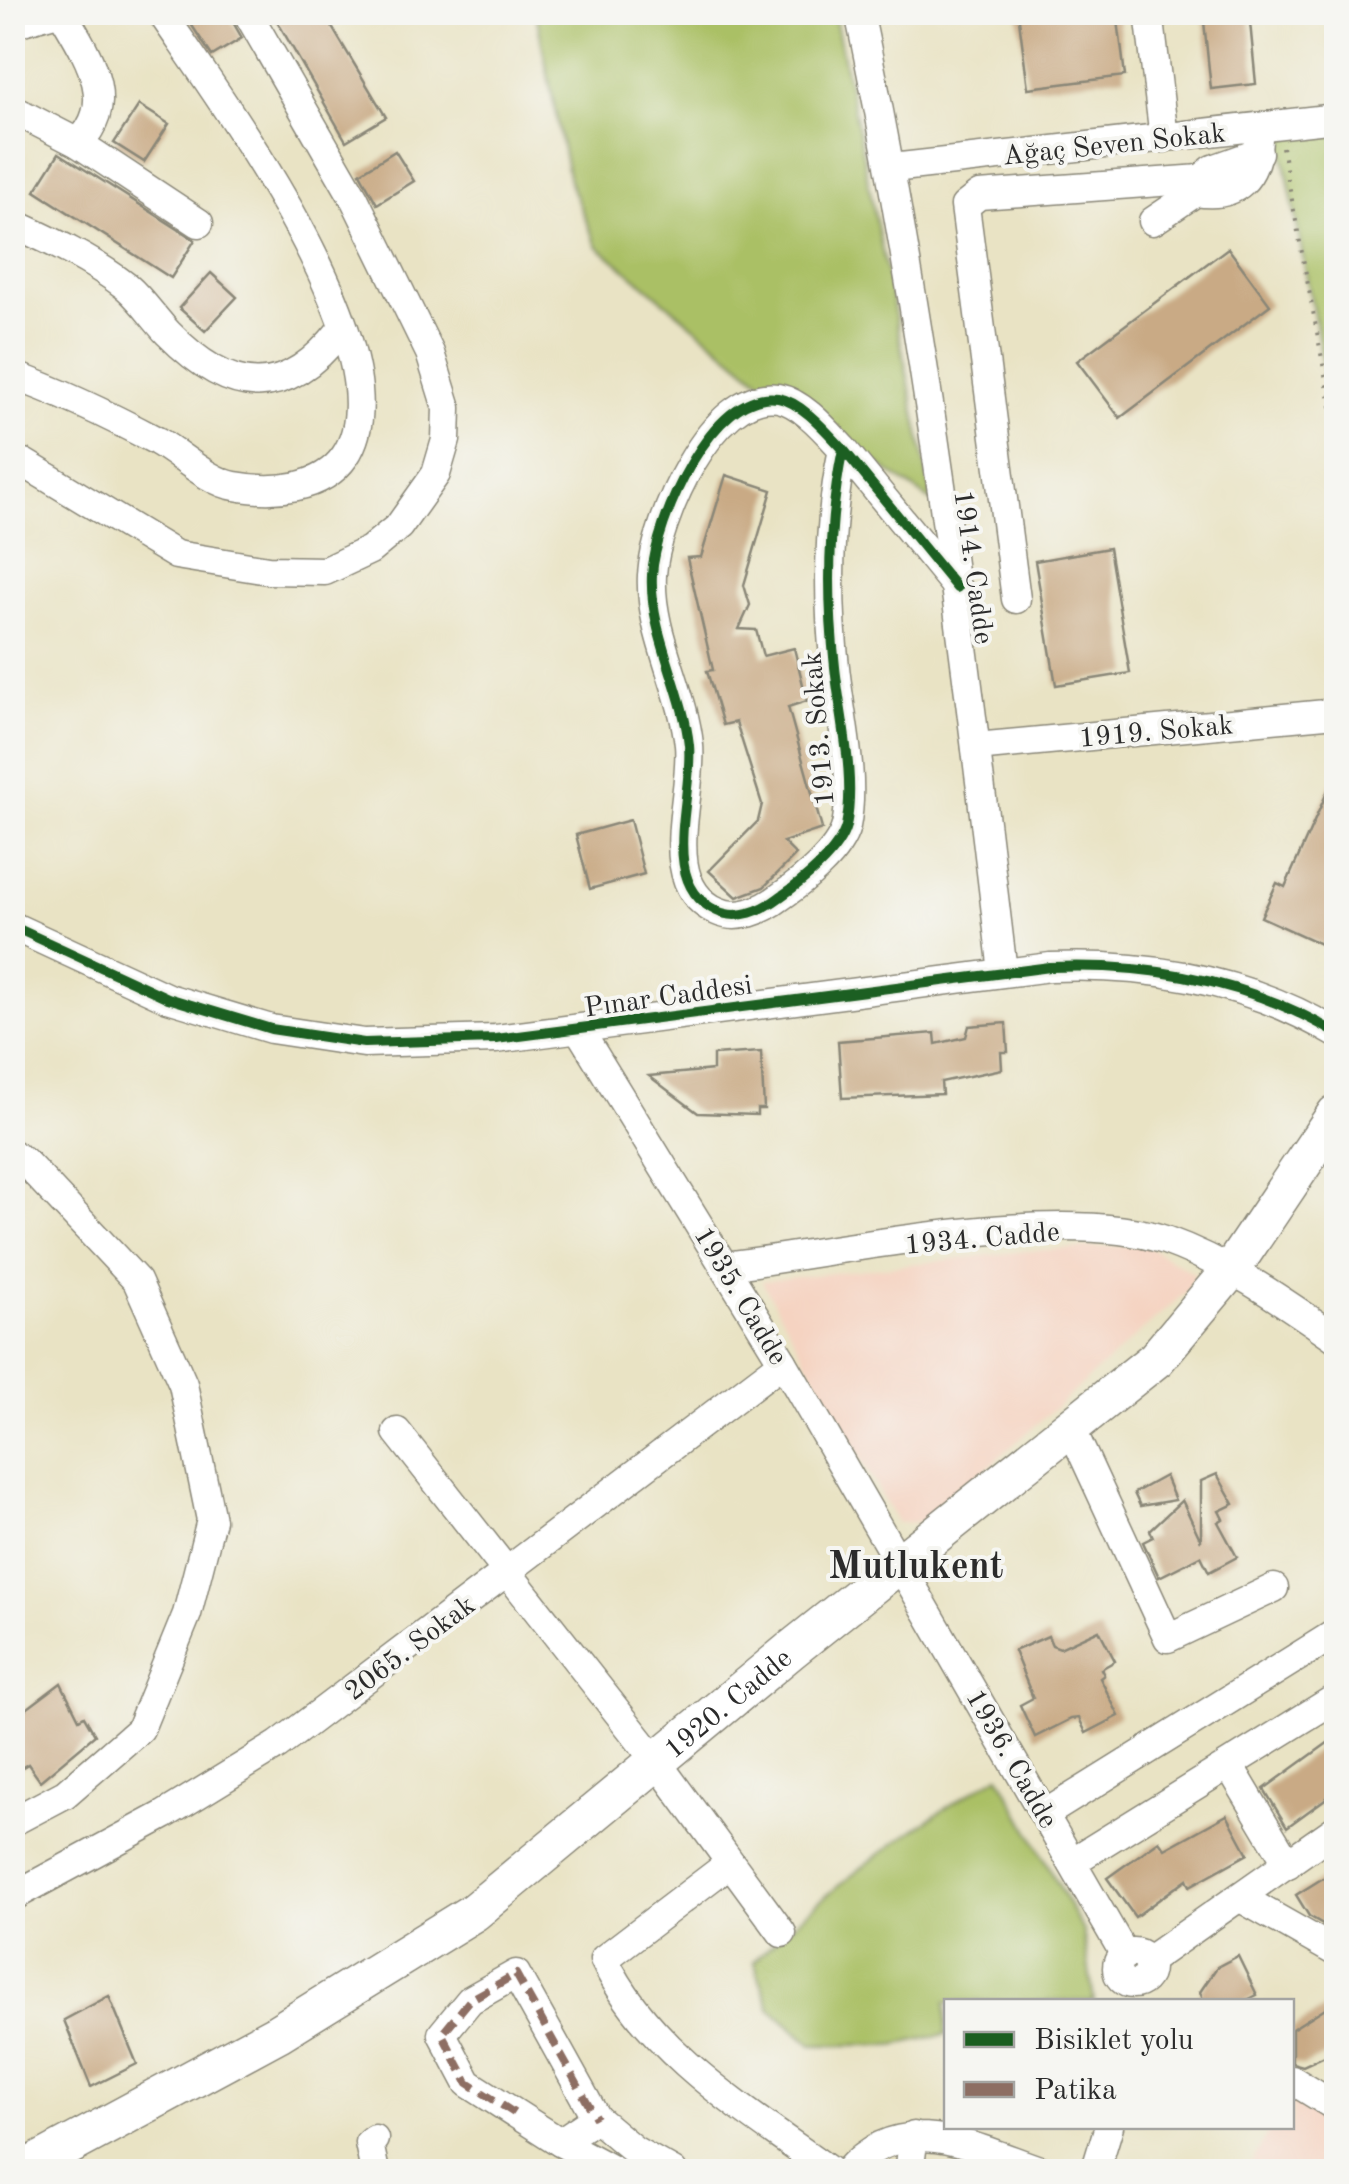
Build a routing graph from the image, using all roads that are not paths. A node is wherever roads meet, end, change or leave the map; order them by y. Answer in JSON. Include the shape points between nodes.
{"nodes":[{"id":1,"x":54,"y":12,"type":"edge"},
{"id":2,"x":62,"y":12,"type":"edge"},
{"id":3,"x":160,"y":12,"type":"edge"},
{"id":4,"x":247,"y":12,"type":"edge"},
{"id":5,"x":860,"y":12,"type":"edge"},
{"id":6,"x":1150,"y":12,"type":"edge"},
{"id":7,"x":12,"y":24,"type":"edge"},
{"id":8,"x":12,"y":110,"type":"edge"},
{"id":9,"x":1336,"y":118,"type":"edge"},
{"id":10,"x":1265,"y":135,"type":"junction"},
{"id":11,"x":1164,"y":138,"type":"junction"},
{"id":12,"x":78,"y":143,"type":"junction"},
{"id":13,"x":892,"y":168,"type":"junction"},
{"id":14,"x":1198,"y":185,"type":"junction"},
{"id":15,"x":1153,"y":221,"type":"dead end"},
{"id":16,"x":12,"y":223,"type":"edge"},
{"id":17,"x":199,"y":223,"type":"dead end"},
{"id":18,"x":341,"y":330,"type":"junction"},
{"id":19,"x":12,"y":375,"type":"edge"},
{"id":20,"x":843,"y":449,"type":"junction"},
{"id":21,"x":12,"y":462,"type":"edge"},
{"id":22,"x":956,"y":588,"type":"junction"},
{"id":23,"x":1016,"y":599,"type":"dead end"},
{"id":24,"x":1336,"y":712,"type":"edge"},
{"id":25,"x":976,"y":747,"type":"junction"},
{"id":26,"x":12,"y":926,"type":"edge"},
{"id":27,"x":1003,"y":972,"type":"junction"},
{"id":28,"x":579,"y":1030,"type":"junction"},
{"id":29,"x":1336,"y":1033,"type":"edge"},
{"id":30,"x":1336,"y":1114,"type":"edge"},
{"id":31,"x":12,"y":1154,"type":"edge"},
{"id":32,"x":726,"y":1266,"type":"junction"},
{"id":33,"x":1233,"y":1268,"type":"junction"},
{"id":34,"x":1336,"y":1338,"type":"edge"},
{"id":35,"x":783,"y":1362,"type":"junction"},
{"id":36,"x":1072,"y":1430,"type":"junction"},
{"id":37,"x":397,"y":1432,"type":"dead end"},
{"id":38,"x":900,"y":1562,"type":"junction"},
{"id":39,"x":507,"y":1572,"type":"junction"},
{"id":40,"x":1274,"y":1588,"type":"dead end"},
{"id":41,"x":1336,"y":1633,"type":"edge"},
{"id":42,"x":1336,"y":1698,"type":"edge"},
{"id":43,"x":656,"y":1762,"type":"junction"},
{"id":44,"x":1229,"y":1764,"type":"junction"},
{"id":45,"x":1046,"y":1814,"type":"junction"},
{"id":46,"x":12,"y":1822,"type":"edge"},
{"id":47,"x":1336,"y":1829,"type":"edge"},
{"id":48,"x":1072,"y":1862,"type":"junction"},
{"id":49,"x":730,"y":1863,"type":"junction"},
{"id":50,"x":1288,"y":1864,"type":"junction"},
{"id":51,"x":12,"y":1897,"type":"edge"},
{"id":52,"x":1241,"y":1898,"type":"junction"},
{"id":53,"x":782,"y":1933,"type":"dead end"},
{"id":54,"x":1330,"y":1941,"type":"edge"},
{"id":55,"x":1135,"y":1979,"type":"edge"},
{"id":56,"x":1294,"y":2081,"type":"edge"},
{"id":57,"x":1336,"y":2107,"type":"edge"},
{"id":58,"x":596,"y":2118,"type":"junction"},
{"id":59,"x":1107,"y":2129,"type":"edge"},
{"id":60,"x":914,"y":2136,"type":"junction"},
{"id":61,"x":374,"y":2139,"type":"dead end"},
{"id":62,"x":560,"y":2142,"type":"junction"},
{"id":63,"x":20,"y":2172,"type":"edge"},
{"id":64,"x":375,"y":2172,"type":"edge"},
{"id":65,"x":616,"y":2172,"type":"edge"},
{"id":66,"x":673,"y":2172,"type":"edge"},
{"id":67,"x":831,"y":2172,"type":"edge"},
{"id":68,"x":847,"y":2172,"type":"edge"},
{"id":69,"x":909,"y":2172,"type":"edge"},
{"id":70,"x":1045,"y":2172,"type":"edge"},
{"id":71,"x":1095,"y":2172,"type":"edge"}],
"edges":[{"from":1,"to":7,"type":"street"},
{"from":2,"to":12,"type":"street","via":[[91,62],[100,98],[91,130]]},
{"from":3,"to":18,"type":"street","via":[[271,175],[323,273]]},
{"from":4,"to":21,"type":"street","via":[[362,214],[430,353],[446,408],[436,474],[399,526],[370,550],[325,571],[268,570],[176,555]]},
{"from":5,"to":13,"type":"street","name":"1914. Cadde"},
{"from":6,"to":11,"type":"street"},
{"from":8,"to":12,"type":"street"},
{"from":9,"to":10,"type":"street","name":"Ağaç Seven Sokak"},
{"from":10,"to":11,"type":"street","name":"Ağaç Seven Sokak"},
{"from":10,"to":14,"type":"street"},
{"from":11,"to":13,"type":"street","name":"Ağaç Seven Sokak"},
{"from":12,"to":17,"type":"street"},
{"from":13,"to":22,"type":"street","name":"1914. Cadde"},
{"from":14,"to":15,"type":"street"},
{"from":14,"to":23,"type":"street","via":[[979,196],[965,206]]},
{"from":16,"to":18,"type":"street","via":[[129,288],[171,335],[236,383],[266,382],[316,361]]},
{"from":18,"to":19,"type":"street","via":[[360,388],[355,440],[335,470],[304,486],[232,486],[67,395]]},
{"from":20,"to":20,"type":"street","name":"1913. Sokak","via":[[782,398],[742,406],[687,472],[660,530],[654,608],[689,748],[684,871],[690,891],[722,914],[768,906],[816,866],[845,829],[830,584]]},
{"from":20,"to":22,"type":"street","name":"1913. Sokak"},
{"from":22,"to":25,"type":"street","name":"1914. Cadde"},
{"from":24,"to":25,"type":"street","name":"1919. Sokak"},
{"from":25,"to":27,"type":"street","name":"1914. Cadde"},
{"from":26,"to":28,"type":"street","name":"Pınar Caddesi","via":[[168,998],[270,1029],[412,1044]]},
{"from":27,"to":28,"type":"street","name":"Pınar Caddesi"},
{"from":27,"to":29,"type":"street","name":"Pınar Caddesi","via":[[1099,965],[1192,975],[1272,1001]]},
{"from":28,"to":32,"type":"street","name":"1935. Cadde"},
{"from":30,"to":33,"type":"main road","name":"1920. Cadde"},
{"from":31,"to":46,"type":"street","via":[[136,1281],[182,1384],[211,1520],[187,1614],[140,1729],[64,1794]]},
{"from":32,"to":33,"type":"street","name":"1934. Cadde","via":[[1022,1230],[1111,1228],[1162,1238]]},
{"from":32,"to":35,"type":"street","name":"1935. Cadde"},
{"from":33,"to":34,"type":"street","name":"1934. Cadde"},
{"from":33,"to":36,"type":"main road","name":"1920. Cadde","via":[[1156,1359]]},
{"from":35,"to":38,"type":"street","name":"1935. Cadde"},
{"from":35,"to":39,"type":"street","name":"2065. Sokak"},
{"from":36,"to":38,"type":"main road","name":"1920. Cadde"},
{"from":36,"to":40,"type":"street","via":[[1168,1638]]},
{"from":37,"to":39,"type":"street"},
{"from":38,"to":43,"type":"main road","name":"1920. Cadde"},
{"from":38,"to":45,"type":"street","name":"1936. Cadde"},
{"from":39,"to":43,"type":"street"},
{"from":39,"to":51,"type":"street","name":"2065. Sokak","via":[[278,1744]]},
{"from":41,"to":45,"type":"street"},
{"from":42,"to":44,"type":"street"},
{"from":43,"to":49,"type":"street"},
{"from":43,"to":63,"type":"main road","name":"1920. Cadde","via":[[474,1912],[413,1953]]},
{"from":44,"to":48,"type":"street"},
{"from":44,"to":50,"type":"street"},
{"from":45,"to":48,"type":"street","name":"1936. Cadde"},
{"from":47,"to":50,"type":"street"},
{"from":48,"to":55,"type":"street","name":"1936. Cadde"},
{"from":49,"to":53,"type":"street"},
{"from":49,"to":67,"type":"street","via":[[604,1959],[621,1995],[678,2054]]},
{"from":50,"to":52,"type":"street"},
{"from":52,"to":54,"type":"street"},
{"from":52,"to":55,"type":"street"},
{"from":56,"to":57,"type":"street"},
{"from":58,"to":62,"type":"street"},
{"from":58,"to":62,"type":"street","via":[[516,1974],[470,2000],[442,2034],[468,2083]]},
{"from":58,"to":66,"type":"street"},
{"from":59,"to":71,"type":"street"},
{"from":60,"to":68,"type":"street","via":[[870,2153]]},
{"from":60,"to":69,"type":"street"},
{"from":60,"to":70,"type":"street","via":[[927,2133]]},
{"from":61,"to":64,"type":"street","via":[[369,2143]]},
{"from":62,"to":65,"type":"street"}]}
